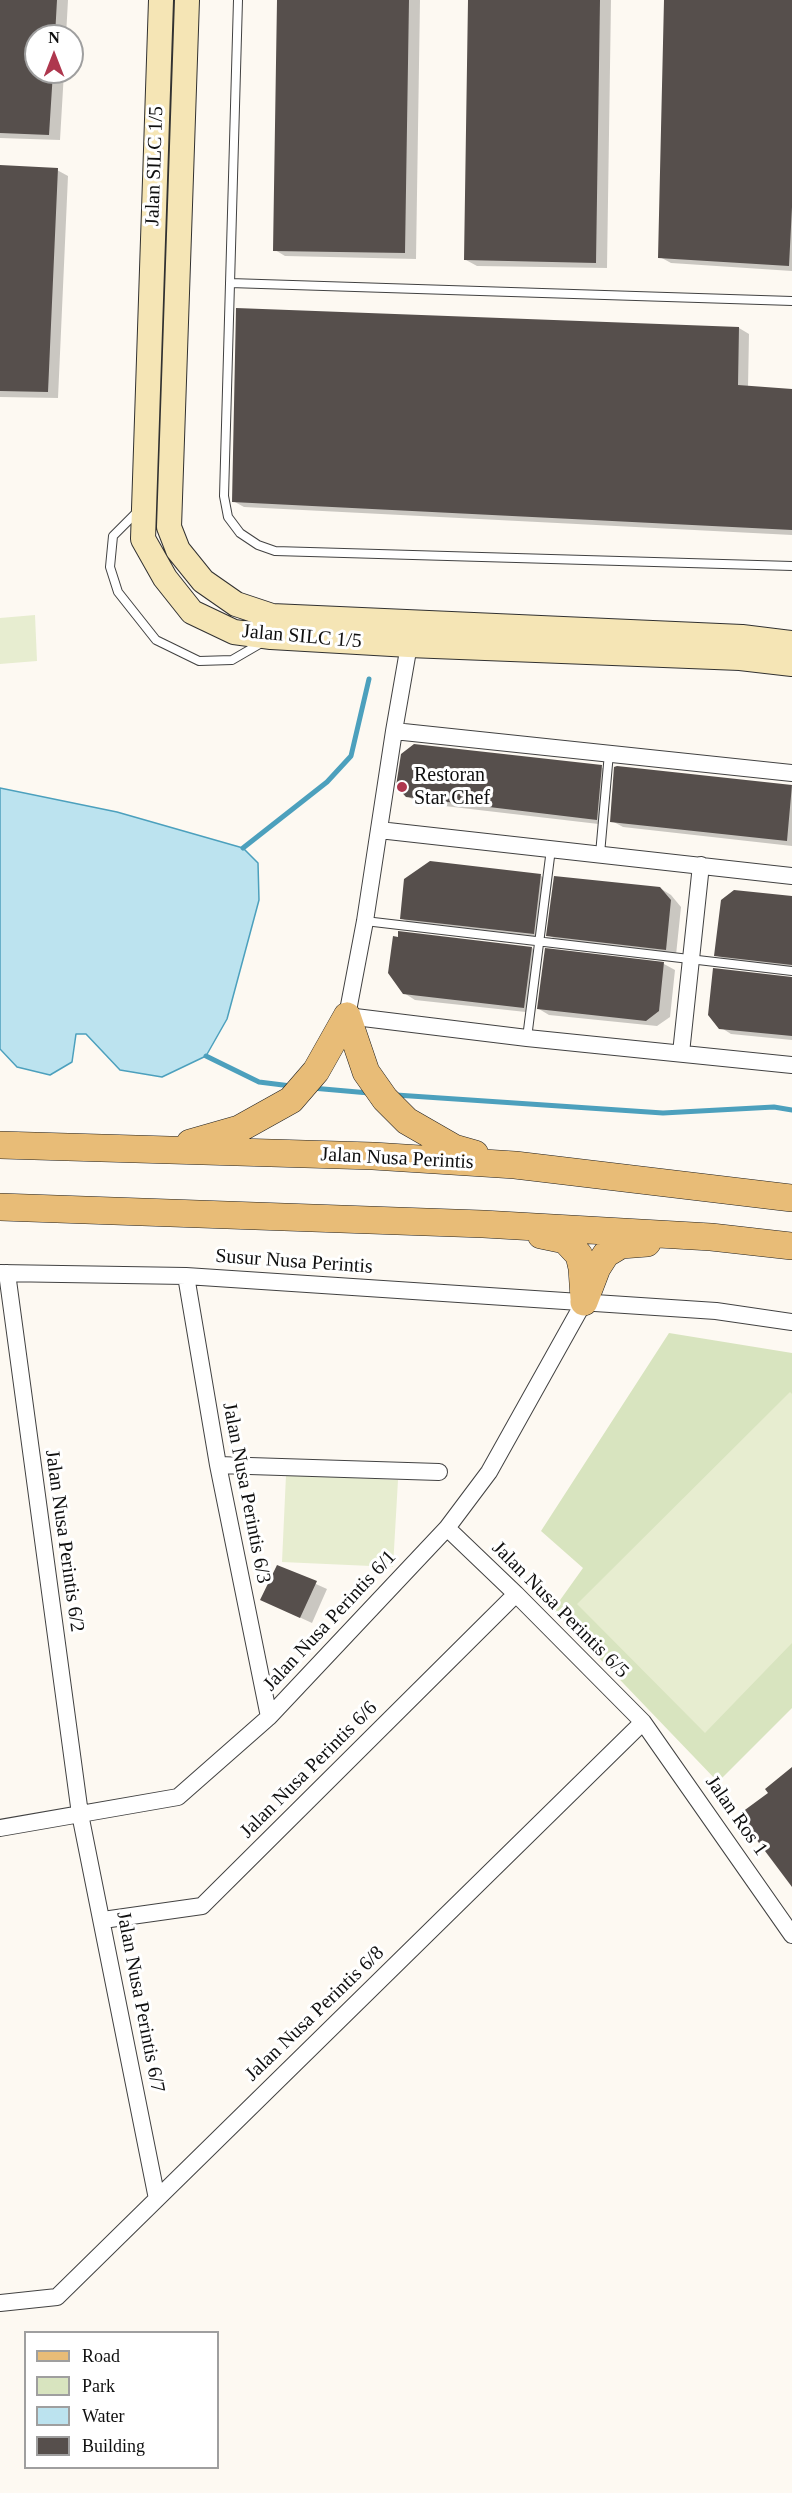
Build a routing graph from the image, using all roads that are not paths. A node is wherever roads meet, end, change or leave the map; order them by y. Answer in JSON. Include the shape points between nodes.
{"nodes":[{"id":1,"x":161,"y":0,"type":"edge"},
{"id":2,"x":187,"y":0,"type":"edge"},
{"id":3,"x":237,"y":0,"type":"edge"},
{"id":4,"x":230,"y":283,"type":"junction"},
{"id":5,"x":792,"y":301,"type":"edge"},
{"id":6,"x":144,"y":504,"type":"junction"},
{"id":7,"x":792,"y":566,"type":"edge"},
{"id":8,"x":271,"y":637,"type":"junction"},
{"id":9,"x":792,"y":643,"type":"edge"},
{"id":10,"x":409,"y":645,"type":"junction"},
{"id":11,"x":792,"y":664,"type":"edge"},
{"id":12,"x":394,"y":731,"type":"junction"},
{"id":13,"x":609,"y":753,"type":"junction"},
{"id":14,"x":792,"y":773,"type":"edge"},
{"id":15,"x":379,"y":830,"type":"junction"},
{"id":16,"x":551,"y":849,"type":"junction"},
{"id":17,"x":600,"y":854,"type":"junction"},
{"id":18,"x":701,"y":865,"type":"junction"},
{"id":19,"x":792,"y":876,"type":"edge"},
{"id":20,"x":365,"y":921,"type":"junction"},
{"id":21,"x":539,"y":942,"type":"junction"},
{"id":22,"x":691,"y":959,"type":"junction"},
{"id":23,"x":792,"y":971,"type":"edge"},
{"id":24,"x":347,"y":1016,"type":"junction"},
{"id":25,"x":526,"y":1038,"type":"junction"},
{"id":26,"x":681,"y":1053,"type":"junction"},
{"id":27,"x":792,"y":1065,"type":"edge"},
{"id":28,"x":0,"y":1145,"type":"edge"},
{"id":29,"x":164,"y":1150,"type":"junction"},
{"id":30,"x":515,"y":1165,"type":"junction"},
{"id":31,"x":785,"y":1196,"type":"edge"},
{"id":32,"x":0,"y":1207,"type":"edge"},
{"id":33,"x":483,"y":1224,"type":"junction"},
{"id":34,"x":711,"y":1237,"type":"junction"},
{"id":35,"x":792,"y":1246,"type":"edge"},
{"id":36,"x":3,"y":1273,"type":"edge"},
{"id":37,"x":186,"y":1276,"type":"junction"},
{"id":38,"x":584,"y":1302,"type":"junction"},
{"id":39,"x":792,"y":1322,"type":"edge"},
{"id":40,"x":218,"y":1465,"type":"junction"},
{"id":41,"x":439,"y":1472,"type":"dead end"},
{"id":42,"x":447,"y":1528,"type":"junction"},
{"id":43,"x":516,"y":1594,"type":"junction"},
{"id":44,"x":269,"y":1717,"type":"junction"},
{"id":45,"x":644,"y":1722,"type":"junction"},
{"id":46,"x":80,"y":1814,"type":"junction"},
{"id":47,"x":0,"y":1828,"type":"edge"},
{"id":48,"x":103,"y":1920,"type":"junction"},
{"id":49,"x":792,"y":1935,"type":"edge"},
{"id":50,"x":157,"y":2199,"type":"junction"},
{"id":51,"x":0,"y":2303,"type":"edge"}],
"edges":[{"from":1,"to":6,"type":"street","name":"Jalan SILC 1/5"},
{"from":2,"to":9,"type":"street","name":"Jalan SILC 1/5","via":[[169,527],[178,550],[203,581],[236,604],[272,616],[742,637]]},
{"from":3,"to":4,"type":"lane"},
{"from":4,"to":5,"type":"lane"},
{"from":4,"to":7,"type":"lane","via":[[224,496],[228,517],[240,533],[258,545],[275,551]]},
{"from":6,"to":8,"type":"street","name":"Jalan SILC 1/5","via":[[143,539],[165,578],[192,612],[234,632]]},
{"from":6,"to":8,"type":"lane","via":[[113,536],[110,567],[118,592],[156,640],[199,661],[232,660]]},
{"from":8,"to":10,"type":"street","name":"Jalan SILC 1/5"},
{"from":10,"to":11,"type":"street","name":"Jalan SILC 1/5","via":[[740,658]]},
{"from":10,"to":12,"type":"street"},
{"from":12,"to":13,"type":"street"},
{"from":12,"to":15,"type":"street"},
{"from":13,"to":14,"type":"street"},
{"from":13,"to":17,"type":"lane"},
{"from":15,"to":16,"type":"street"},
{"from":15,"to":20,"type":"street"},
{"from":16,"to":17,"type":"street"},
{"from":16,"to":21,"type":"lane"},
{"from":17,"to":18,"type":"street"},
{"from":18,"to":19,"type":"street"},
{"from":18,"to":22,"type":"street"},
{"from":20,"to":21,"type":"lane"},
{"from":20,"to":24,"type":"street"},
{"from":21,"to":22,"type":"lane"},
{"from":21,"to":25,"type":"lane"},
{"from":22,"to":23,"type":"lane"},
{"from":22,"to":26,"type":"street"},
{"from":24,"to":25,"type":"street"},
{"from":24,"to":29,"type":"main road","via":[[316,1071],[291,1100],[239,1129]]},
{"from":24,"to":30,"type":"main road","via":[[366,1072],[385,1099],[408,1121],[454,1148]]},
{"from":25,"to":26,"type":"street"},
{"from":26,"to":27,"type":"street"},
{"from":28,"to":29,"type":"main road","name":"Jalan Nusa Perintis"},
{"from":29,"to":30,"type":"main road","name":"Jalan Nusa Perintis"},
{"from":30,"to":31,"type":"main road","name":"Jalan Nusa Perintis"},
{"from":32,"to":33,"type":"main road"},
{"from":33,"to":34,"type":"main road"},
{"from":33,"to":38,"type":"main road","via":[[564,1240],[579,1255]]},
{"from":34,"to":35,"type":"main road"},
{"from":34,"to":38,"type":"main road","via":[[621,1245],[606,1254]]},
{"from":36,"to":37,"type":"street","name":"Susur Nusa Perintis"},
{"from":36,"to":46,"type":"street","name":"Jalan Nusa Perintis 6/2"},
{"from":37,"to":38,"type":"street","name":"Susur Nusa Perintis"},
{"from":37,"to":40,"type":"street","name":"Jalan Nusa Perintis 6/3"},
{"from":38,"to":39,"type":"street","name":"Susur Nusa Perintis","via":[[716,1311]]},
{"from":38,"to":42,"type":"street","name":"Jalan Nusa Perintis 6/1","via":[[489,1472]]},
{"from":40,"to":41,"type":"street"},
{"from":40,"to":44,"type":"street","name":"Jalan Nusa Perintis 6/3"},
{"from":42,"to":43,"type":"street","name":"Jalan Nusa Perintis 6/5"},
{"from":42,"to":44,"type":"street","name":"Jalan Nusa Perintis 6/1"},
{"from":43,"to":45,"type":"street","name":"Jalan Nusa Perintis 6/5"},
{"from":43,"to":48,"type":"street","name":"Jalan Nusa Perintis 6/6","via":[[202,1906]]},
{"from":44,"to":46,"type":"street","name":"Jalan Nusa Perintis 6/1","via":[[178,1797]]},
{"from":45,"to":49,"type":"street","name":"Jalan Ros 1"},
{"from":45,"to":50,"type":"street","name":"Jalan Nusa Perintis 6/8"},
{"from":46,"to":47,"type":"street","name":"Jalan Nusa Perintis 6/1"},
{"from":46,"to":48,"type":"street","name":"Jalan Nusa Perintis 6/7"},
{"from":48,"to":50,"type":"street","name":"Jalan Nusa Perintis 6/7"},
{"from":50,"to":51,"type":"street","name":"Jalan Nusa Perintis 6/8","via":[[57,2297]]}]}
